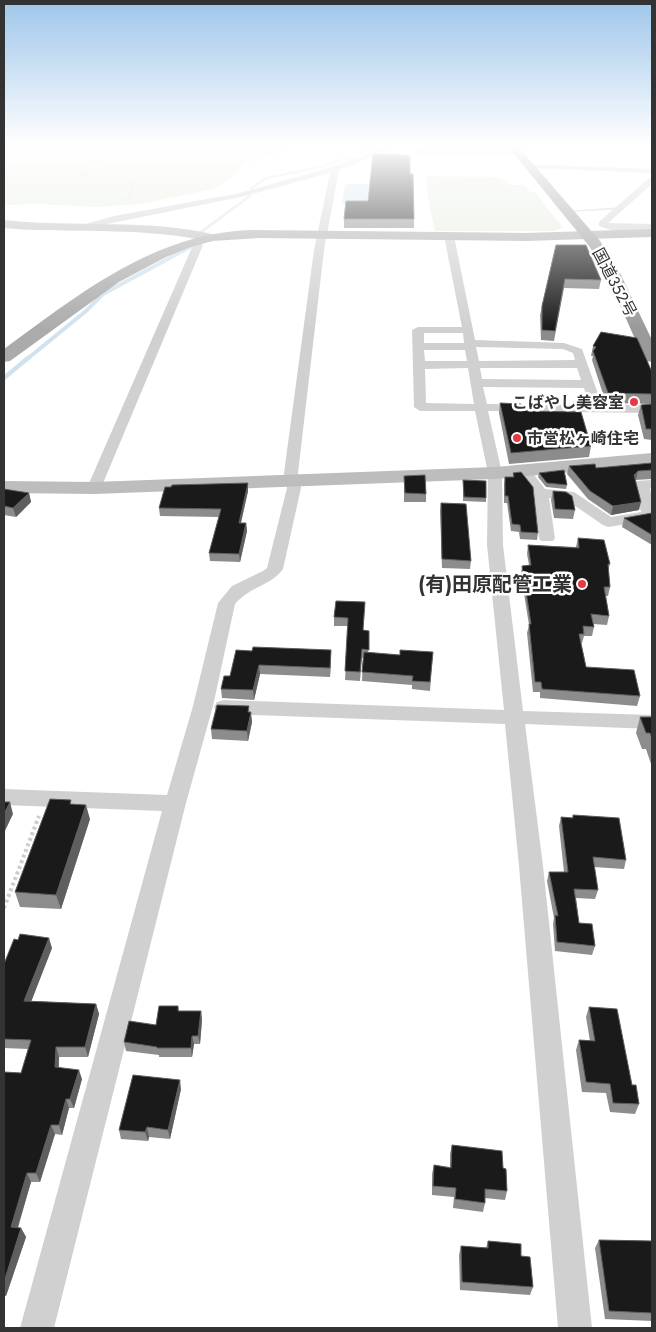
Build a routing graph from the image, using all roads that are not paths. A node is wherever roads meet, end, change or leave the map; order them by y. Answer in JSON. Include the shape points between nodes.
{"nodes":[{"id":1,"x":179,"y":206,"type":"edge"},
{"id":2,"x":328,"y":206,"type":"edge"},
{"id":3,"x":564,"y":206,"type":"edge"},
{"id":4,"x":622,"y":208,"type":"joint"},
{"id":5,"x":568,"y":211,"type":"junction"},
{"id":6,"x":6,"y":226,"type":"edge"},
{"id":7,"x":82,"y":226,"type":"junction"},
{"id":8,"x":652,"y":227,"type":"edge"},
{"id":9,"x":652,"y":233,"type":"edge"},
{"id":10,"x":322,"y":234,"type":"junction"},
{"id":11,"x":449,"y":236,"type":"junction"},
{"id":12,"x":589,"y":236,"type":"junction"},
{"id":13,"x":211,"y":238,"type":"junction"},
{"id":14,"x":195,"y":241,"type":"junction"},
{"id":15,"x":468,"y":330,"type":"junction"},
{"id":16,"x":470,"y":345,"type":"junction"},
{"id":17,"x":418,"y":347,"type":"junction"},
{"id":18,"x":4,"y":357,"type":"edge"},
{"id":19,"x":652,"y":357,"type":"edge"},
{"id":20,"x":582,"y":364,"type":"junction"},
{"id":21,"x":419,"y":365,"type":"junction"},
{"id":22,"x":474,"y":365,"type":"junction"},
{"id":23,"x":477,"y":383,"type":"junction"},
{"id":24,"x":589,"y":384,"type":"junction"},
{"id":25,"x":481,"y":409,"type":"junction"},
{"id":26,"x":597,"y":409,"type":"junction"},
{"id":27,"x":652,"y":409,"type":"edge"},
{"id":28,"x":652,"y":459,"type":"edge"},
{"id":29,"x":523,"y":470,"type":"junction"},
{"id":30,"x":495,"y":472,"type":"junction"},
{"id":31,"x":292,"y":480,"type":"junction"},
{"id":32,"x":652,"y":484,"type":"edge"},
{"id":33,"x":4,"y":487,"type":"edge"},
{"id":34,"x":94,"y":488,"type":"junction"},
{"id":35,"x":541,"y":493,"type":"junction"},
{"id":36,"x":651,"y":515,"type":"edge"},
{"id":37,"x":546,"y":538,"type":"dead end"},
{"id":38,"x":203,"y":706,"type":"junction"},
{"id":39,"x":516,"y":719,"type":"junction"},
{"id":40,"x":652,"y":722,"type":"edge"},
{"id":41,"x":4,"y":797,"type":"edge"},
{"id":42,"x":175,"y":803,"type":"junction"},
{"id":43,"x":37,"y":1328,"type":"edge"},
{"id":44,"x":574,"y":1328,"type":"edge"}],
"edges":[{"from":1,"to":7,"type":"street"},
{"from":2,"to":10,"type":"street"},
{"from":3,"to":5,"type":"highway","name":"国道352号"},
{"from":4,"to":5,"type":"lane"},
{"from":4,"to":8,"type":"street","via":[[602,224]]},
{"from":5,"to":12,"type":"highway","name":"国道352号"},
{"from":6,"to":7,"type":"street"},
{"from":7,"to":13,"type":"street","via":[[195,234]]},
{"from":9,"to":12,"type":"main road"},
{"from":10,"to":11,"type":"main road"},
{"from":10,"to":13,"type":"main road","via":[[243,234]]},
{"from":10,"to":31,"type":"street"},
{"from":11,"to":12,"type":"main road"},
{"from":11,"to":15,"type":"street"},
{"from":12,"to":19,"type":"highway","name":"国道352号","via":[[612,271]]},
{"from":13,"to":14,"type":"main road"},
{"from":14,"to":18,"type":"main road","via":[[154,258],[104,286]]},
{"from":14,"to":34,"type":"street","via":[[198,245]]},
{"from":15,"to":16,"type":"street"},
{"from":15,"to":17,"type":"street","via":[[418,330]]},
{"from":16,"to":17,"type":"street"},
{"from":16,"to":20,"type":"street","via":[[564,346],[578,351]]},
{"from":16,"to":22,"type":"street"},
{"from":17,"to":21,"type":"street"},
{"from":20,"to":22,"type":"street"},
{"from":20,"to":24,"type":"street"},
{"from":21,"to":22,"type":"street"},
{"from":21,"to":25,"type":"street","via":[[420,407]]},
{"from":22,"to":23,"type":"street"},
{"from":23,"to":24,"type":"street"},
{"from":23,"to":25,"type":"street"},
{"from":24,"to":26,"type":"street"},
{"from":25,"to":26,"type":"street"},
{"from":25,"to":30,"type":"street"},
{"from":26,"to":27,"type":"street"},
{"from":28,"to":29,"type":"street"},
{"from":29,"to":30,"type":"street"},
{"from":29,"to":35,"type":"street"},
{"from":30,"to":31,"type":"street"},
{"from":30,"to":39,"type":"street","via":[[495,545]]},
{"from":31,"to":34,"type":"street"},
{"from":31,"to":38,"type":"street","via":[[294,488],[275,569],[238,590],[227,603]]},
{"from":32,"to":36,"type":"street","via":[[641,484]]},
{"from":33,"to":34,"type":"street"},
{"from":35,"to":36,"type":"street","via":[[569,495],[608,522]]},
{"from":35,"to":37,"type":"street"},
{"from":38,"to":39,"type":"street"},
{"from":38,"to":42,"type":"street"},
{"from":39,"to":40,"type":"street"},
{"from":39,"to":44,"type":"street"},
{"from":41,"to":42,"type":"street"},
{"from":42,"to":43,"type":"street"}]}
